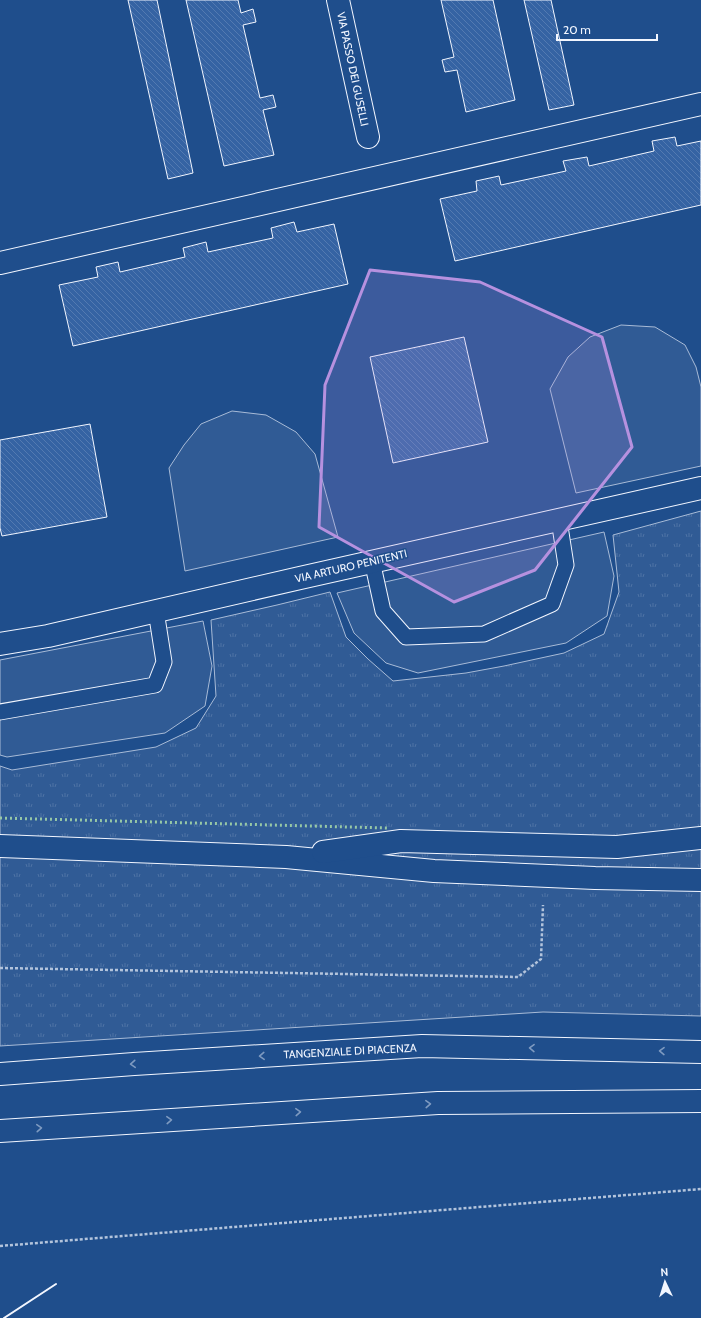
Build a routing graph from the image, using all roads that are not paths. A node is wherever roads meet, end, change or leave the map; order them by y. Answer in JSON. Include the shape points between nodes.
{"nodes":[{"id":1,"x":338,"y":0,"type":"edge"},
{"id":2,"x":701,"y":104,"type":"edge"},
{"id":3,"x":368,"y":137,"type":"dead end"},
{"id":4,"x":0,"y":263,"type":"edge"},
{"id":5,"x":701,"y":488,"type":"edge"},
{"id":6,"x":559,"y":520,"type":"junction"},
{"id":7,"x":372,"y":562,"type":"junction"},
{"id":8,"x":156,"y":611,"type":"junction"},
{"id":9,"x":0,"y":644,"type":"edge"},
{"id":10,"x":0,"y":712,"type":"edge"},
{"id":11,"x":701,"y":838,"type":"edge"},
{"id":12,"x":0,"y":846,"type":"edge"},
{"id":13,"x":286,"y":857,"type":"junction"},
{"id":14,"x":701,"y":880,"type":"edge"},
{"id":15,"x":701,"y":1052,"type":"edge"},
{"id":16,"x":0,"y":1074,"type":"edge"},
{"id":17,"x":701,"y":1102,"type":"edge"},
{"id":18,"x":0,"y":1131,"type":"edge"}],
"edges":[{"from":1,"to":3,"type":"main road","name":"VIA PASSO DEI GUSELLI"},
{"from":2,"to":4,"type":"main road"},
{"from":5,"to":6,"type":"main road","name":"VIA ARTURO PENITENTI"},
{"from":6,"to":7,"type":"main road","name":"VIA ARTURO PENITENTI"},
{"from":6,"to":7,"type":"lane","via":[[566,565],[552,604],[484,634],[406,637],[383,611]]},
{"from":7,"to":8,"type":"main road","name":"VIA ARTURO PENITENTI"},
{"from":8,"to":9,"type":"main road","name":"VIA ARTURO PENITENTI","via":[[48,636]]},
{"from":8,"to":10,"type":"lane","via":[[164,662],[155,685]]},
{"from":11,"to":13,"type":"main road","via":[[617,847],[400,841]]},
{"from":12,"to":13,"type":"main road"},
{"from":13,"to":14,"type":"main road","via":[[434,871]]},
{"from":15,"to":16,"type":"main road","name":"TANGENZIALE DI PIACENZA","one_way":true,"via":[[422,1046]]},
{"from":18,"to":17,"type":"main road","one_way":true,"via":[[438,1103]]}]}
